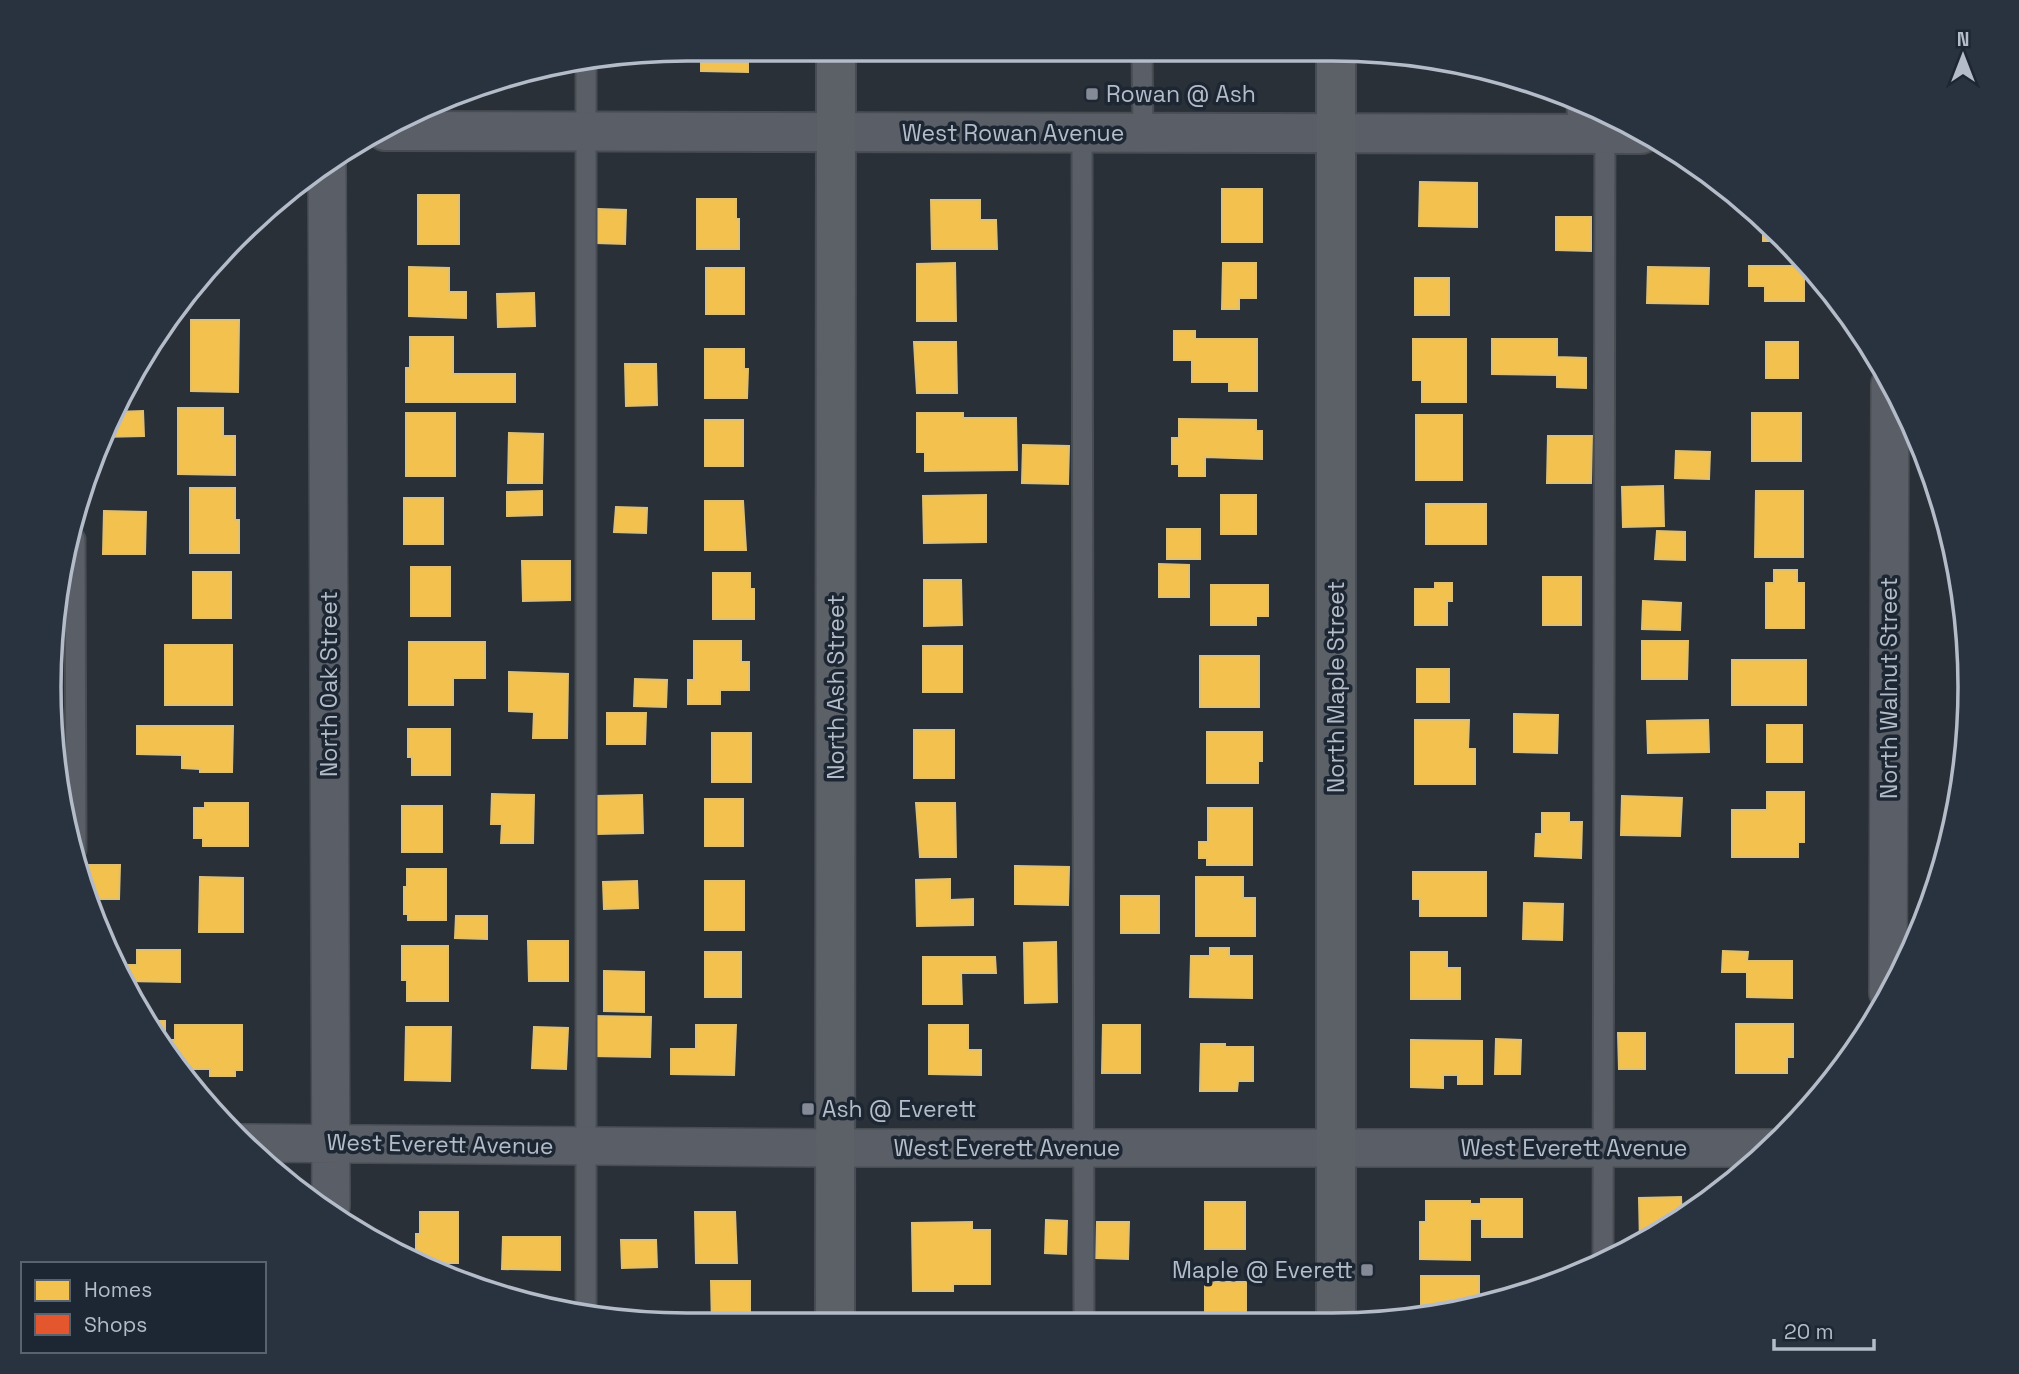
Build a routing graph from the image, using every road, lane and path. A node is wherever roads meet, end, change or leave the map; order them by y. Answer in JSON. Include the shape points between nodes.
{"nodes":[{"id":1,"x":836,"y":61,"type":"edge"},
{"id":2,"x":1142,"y":61,"type":"edge"},
{"id":3,"x":1336,"y":61,"type":"edge"},
{"id":4,"x":586,"y":70,"type":"edge"},
{"id":5,"x":1601,"y":123,"type":"edge"},
{"id":6,"x":400,"y":131,"type":"edge"},
{"id":7,"x":586,"y":132,"type":"junction"},
{"id":8,"x":1335,"y":132,"type":"junction"},
{"id":9,"x":836,"y":133,"type":"junction"},
{"id":10,"x":1143,"y":133,"type":"junction"},
{"id":11,"x":1082,"y":134,"type":"junction"},
{"id":12,"x":327,"y":176,"type":"edge"},
{"id":13,"x":1890,"y":404,"type":"edge"},
{"id":14,"x":75,"y":557,"type":"edge"},
{"id":15,"x":76,"y":821,"type":"edge"},
{"id":16,"x":1888,"y":973,"type":"edge"},
{"id":17,"x":260,"y":1143,"type":"edge"},
{"id":18,"x":331,"y":1143,"type":"junction"},
{"id":19,"x":586,"y":1146,"type":"junction"},
{"id":20,"x":1337,"y":1148,"type":"junction"},
{"id":21,"x":1603,"y":1148,"type":"junction"},
{"id":22,"x":1754,"y":1148,"type":"edge"},
{"id":23,"x":835,"y":1149,"type":"junction"},
{"id":24,"x":1085,"y":1149,"type":"junction"},
{"id":25,"x":331,"y":1201,"type":"edge"},
{"id":26,"x":1603,"y":1251,"type":"edge"},
{"id":27,"x":586,"y":1304,"type":"edge"},
{"id":28,"x":835,"y":1313,"type":"edge"},
{"id":29,"x":1084,"y":1313,"type":"edge"},
{"id":30,"x":1336,"y":1313,"type":"edge"}],
"edges":[{"from":1,"to":9,"type":"main road","name":"North Ash Street"},
{"from":2,"to":10,"type":"lane"},
{"from":3,"to":8,"type":"main road","name":"North Maple Street"},
{"from":4,"to":7,"type":"lane"},
{"from":5,"to":8,"type":"street","name":"West Rowan Avenue"},
{"from":5,"to":21,"type":"lane"},
{"from":6,"to":7,"type":"street","name":"West Rowan Avenue"},
{"from":7,"to":9,"type":"street","name":"West Rowan Avenue"},
{"from":7,"to":19,"type":"lane"},
{"from":8,"to":10,"type":"street","name":"West Rowan Avenue"},
{"from":8,"to":20,"type":"main road","name":"North Maple Street"},
{"from":9,"to":11,"type":"street","name":"West Rowan Avenue"},
{"from":9,"to":23,"type":"main road","name":"North Ash Street"},
{"from":10,"to":11,"type":"street","name":"West Rowan Avenue"},
{"from":11,"to":24,"type":"lane"},
{"from":12,"to":18,"type":"street","name":"North Oak Street"},
{"from":13,"to":16,"type":"street","name":"North Walnut Street"},
{"from":14,"to":15,"type":"lane"},
{"from":17,"to":18,"type":"street","name":"West Everett Avenue"},
{"from":18,"to":19,"type":"street","name":"West Everett Avenue"},
{"from":18,"to":25,"type":"street","name":"North Oak Street"},
{"from":19,"to":23,"type":"street","name":"West Everett Avenue"},
{"from":19,"to":27,"type":"lane"},
{"from":20,"to":21,"type":"street","name":"West Everett Avenue"},
{"from":20,"to":24,"type":"street","name":"West Everett Avenue"},
{"from":20,"to":30,"type":"main road","name":"North Maple Street"},
{"from":21,"to":22,"type":"street","name":"West Everett Avenue"},
{"from":21,"to":26,"type":"lane"},
{"from":23,"to":24,"type":"street","name":"West Everett Avenue"},
{"from":23,"to":28,"type":"main road","name":"North Ash Street"},
{"from":24,"to":29,"type":"lane"}]}
